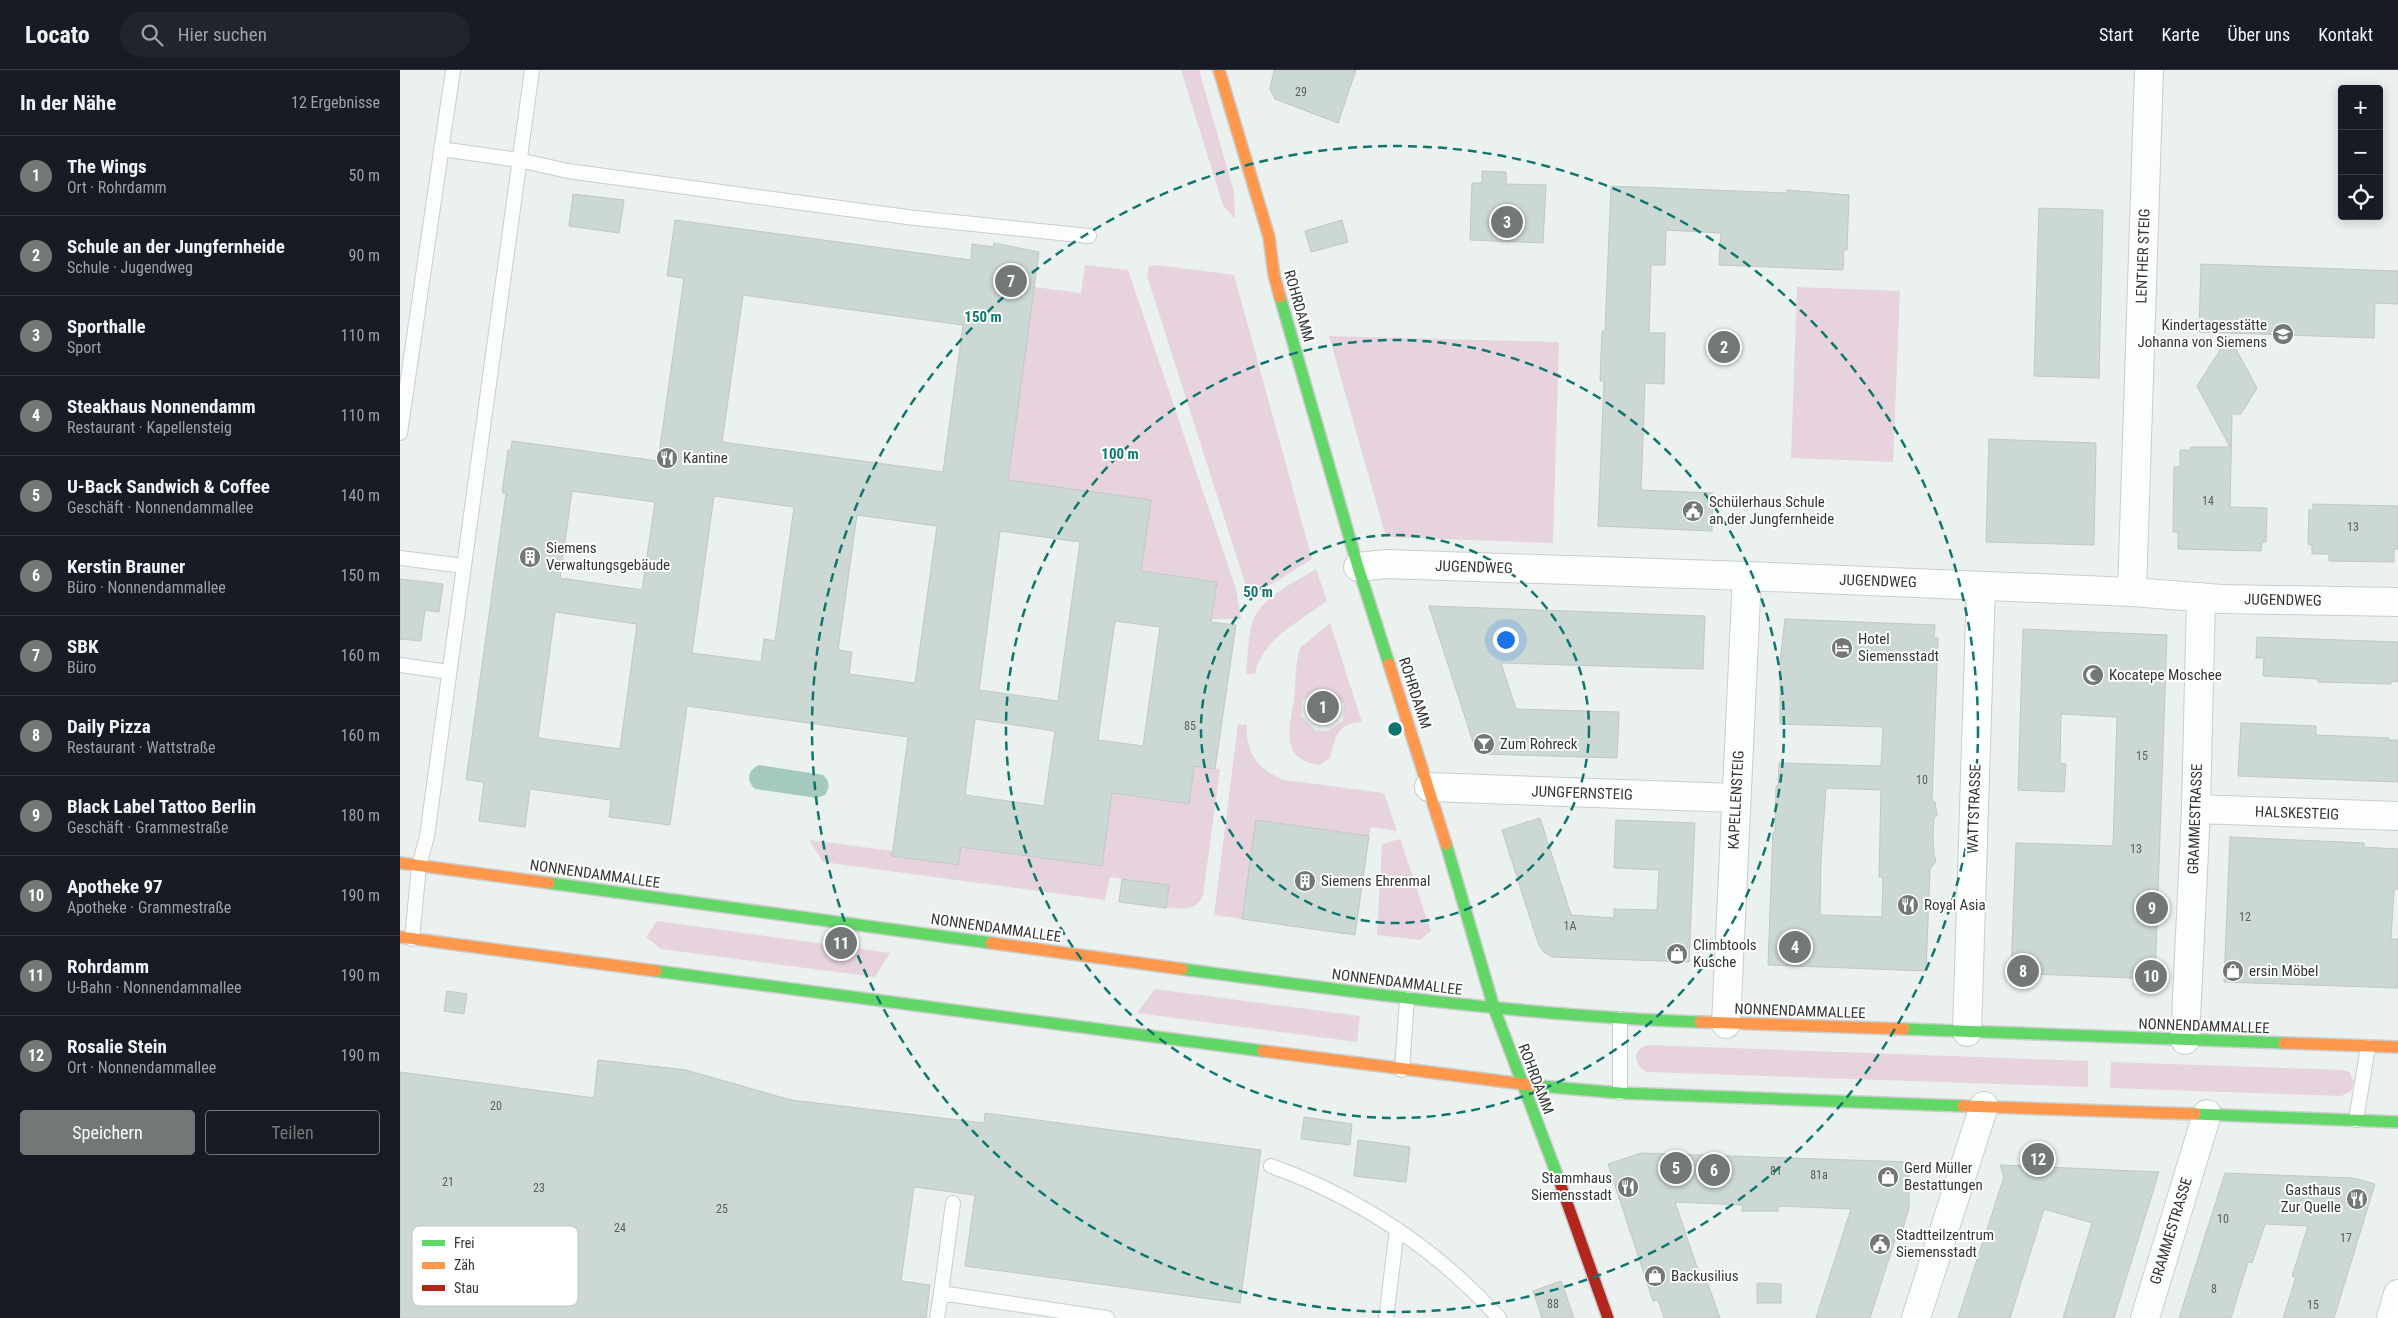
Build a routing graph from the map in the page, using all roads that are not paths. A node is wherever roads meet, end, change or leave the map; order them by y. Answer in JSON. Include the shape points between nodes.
{"nodes":[{"id":1,"x":453,"y":70,"type":"edge"},
{"id":2,"x":532,"y":70,"type":"edge"},
{"id":3,"x":1219,"y":70,"type":"edge"},
{"id":4,"x":2149,"y":70,"type":"edge"},
{"id":5,"x":441,"y":149,"type":"junction"},
{"id":6,"x":519,"y":160,"type":"junction"},
{"id":7,"x":1089,"y":236,"type":"dead end"},
{"id":8,"x":400,"y":433,"type":"edge"},
{"id":9,"x":400,"y":558,"type":"edge"},
{"id":10,"x":464,"y":566,"type":"junction"},
{"id":11,"x":1358,"y":567,"type":"junction"},
{"id":12,"x":1747,"y":576,"type":"junction"},
{"id":13,"x":1981,"y":586,"type":"junction"},
{"id":14,"x":2132,"y":592,"type":"junction"},
{"id":15,"x":2201,"y":597,"type":"junction"},
{"id":16,"x":2398,"y":602,"type":"edge"},
{"id":17,"x":400,"y":665,"type":"edge"},
{"id":18,"x":449,"y":672,"type":"junction"},
{"id":19,"x":1429,"y":787,"type":"junction"},
{"id":20,"x":1735,"y":798,"type":"junction"},
{"id":21,"x":2196,"y":808,"type":"junction"},
{"id":22,"x":2398,"y":816,"type":"edge"},
{"id":23,"x":400,"y":863,"type":"edge"},
{"id":24,"x":419,"y":866,"type":"junction"},
{"id":25,"x":406,"y":938,"type":"edge"},
{"id":26,"x":1407,"y":999,"type":"junction"},
{"id":27,"x":1494,"y":1008,"type":"junction"},
{"id":28,"x":1620,"y":1019,"type":"junction"},
{"id":29,"x":1726,"y":1024,"type":"junction"},
{"id":30,"x":1968,"y":1032,"type":"junction"},
{"id":31,"x":2185,"y":1040,"type":"junction"},
{"id":32,"x":2368,"y":1046,"type":"junction"},
{"id":33,"x":2398,"y":1047,"type":"edge"},
{"id":34,"x":1402,"y":1070,"type":"junction"},
{"id":35,"x":1522,"y":1085,"type":"junction"},
{"id":36,"x":1620,"y":1093,"type":"junction"},
{"id":37,"x":1984,"y":1106,"type":"junction"},
{"id":38,"x":2206,"y":1114,"type":"junction"},
{"id":39,"x":2356,"y":1120,"type":"junction"},
{"id":40,"x":2398,"y":1122,"type":"edge"},
{"id":41,"x":1271,"y":1166,"type":"dead end"},
{"id":42,"x":953,"y":1203,"type":"dead end"},
{"id":43,"x":1397,"y":1229,"type":"junction"},
{"id":44,"x":940,"y":1293,"type":"junction"},
{"id":45,"x":2398,"y":1294,"type":"edge"},
{"id":46,"x":937,"y":1318,"type":"edge"},
{"id":47,"x":1107,"y":1318,"type":"edge"},
{"id":48,"x":1386,"y":1318,"type":"edge"},
{"id":49,"x":1499,"y":1318,"type":"edge"},
{"id":50,"x":1608,"y":1318,"type":"edge"},
{"id":51,"x":1916,"y":1318,"type":"edge"},
{"id":52,"x":2145,"y":1318,"type":"edge"},
{"id":53,"x":2390,"y":1318,"type":"edge"}],
"edges":[{"from":1,"to":5,"type":"lane"},
{"from":2,"to":6,"type":"lane"},
{"from":3,"to":11,"type":"main road","name":"ROHRDAMM","via":[[1269,237],[1274,275]]},
{"from":4,"to":14,"type":"street","name":"LENTHER STEIG"},
{"from":5,"to":6,"type":"lane"},
{"from":5,"to":8,"type":"lane"},
{"from":6,"to":7,"type":"lane","via":[[568,171],[800,203]]},
{"from":6,"to":10,"type":"lane"},
{"from":9,"to":10,"type":"lane"},
{"from":10,"to":18,"type":"lane"},
{"from":11,"to":12,"type":"street","name":"JUGENDWEG","via":[[1386,564]]},
{"from":11,"to":19,"type":"main road","name":"ROHRDAMM"},
{"from":12,"to":13,"type":"street","name":"JUGENDWEG"},
{"from":12,"to":20,"type":"street","name":"KAPELLENSTEIG"},
{"from":13,"to":14,"type":"street","name":"JUGENDWEG"},
{"from":13,"to":30,"type":"street","name":"WATTSTRASSE"},
{"from":14,"to":15,"type":"street","name":"JUGENDWEG"},
{"from":15,"to":16,"type":"street","name":"JUGENDWEG"},
{"from":15,"to":21,"type":"street","name":"GRAMMESTRASSE"},
{"from":17,"to":18,"type":"lane"},
{"from":18,"to":24,"type":"lane"},
{"from":19,"to":20,"type":"street","name":"JUNGFERNSTEIG"},
{"from":19,"to":27,"type":"main road","name":"ROHRDAMM"},
{"from":20,"to":29,"type":"street","name":"KAPELLENSTEIG"},
{"from":21,"to":22,"type":"street","name":"HALSKESTEIG"},
{"from":21,"to":31,"type":"street","name":"GRAMMESTRASSE"},
{"from":23,"to":24,"type":"main road","name":"NONNENDAMMALLEE"},
{"from":24,"to":25,"type":"lane"},
{"from":24,"to":26,"type":"main road","name":"NONNENDAMMALLEE"},
{"from":25,"to":34,"type":"main road"},
{"from":26,"to":27,"type":"main road","name":"NONNENDAMMALLEE"},
{"from":26,"to":34,"type":"lane"},
{"from":27,"to":28,"type":"main road","name":"NONNENDAMMALLEE"},
{"from":27,"to":35,"type":"main road","name":"ROHRDAMM"},
{"from":28,"to":29,"type":"main road","name":"NONNENDAMMALLEE"},
{"from":28,"to":36,"type":"lane"},
{"from":29,"to":30,"type":"main road","name":"NONNENDAMMALLEE"},
{"from":30,"to":31,"type":"main road","name":"NONNENDAMMALLEE"},
{"from":31,"to":32,"type":"main road","name":"NONNENDAMMALLEE"},
{"from":32,"to":33,"type":"main road","name":"NONNENDAMMALLEE"},
{"from":32,"to":39,"type":"lane"},
{"from":34,"to":35,"type":"main road"},
{"from":35,"to":36,"type":"main road"},
{"from":35,"to":50,"type":"main road","name":"ROHRDAMM"},
{"from":36,"to":37,"type":"main road"},
{"from":37,"to":38,"type":"main road"},
{"from":37,"to":51,"type":"street"},
{"from":38,"to":39,"type":"main road"},
{"from":38,"to":52,"type":"street","name":"GRAMMESTRASSE"},
{"from":39,"to":40,"type":"main road"},
{"from":41,"to":43,"type":"lane","via":[[1356,1204]]},
{"from":42,"to":44,"type":"lane"},
{"from":43,"to":48,"type":"lane"},
{"from":43,"to":49,"type":"lane","via":[[1477,1293]]},
{"from":44,"to":46,"type":"lane"},
{"from":44,"to":47,"type":"lane"},
{"from":45,"to":53,"type":"street"}]}
